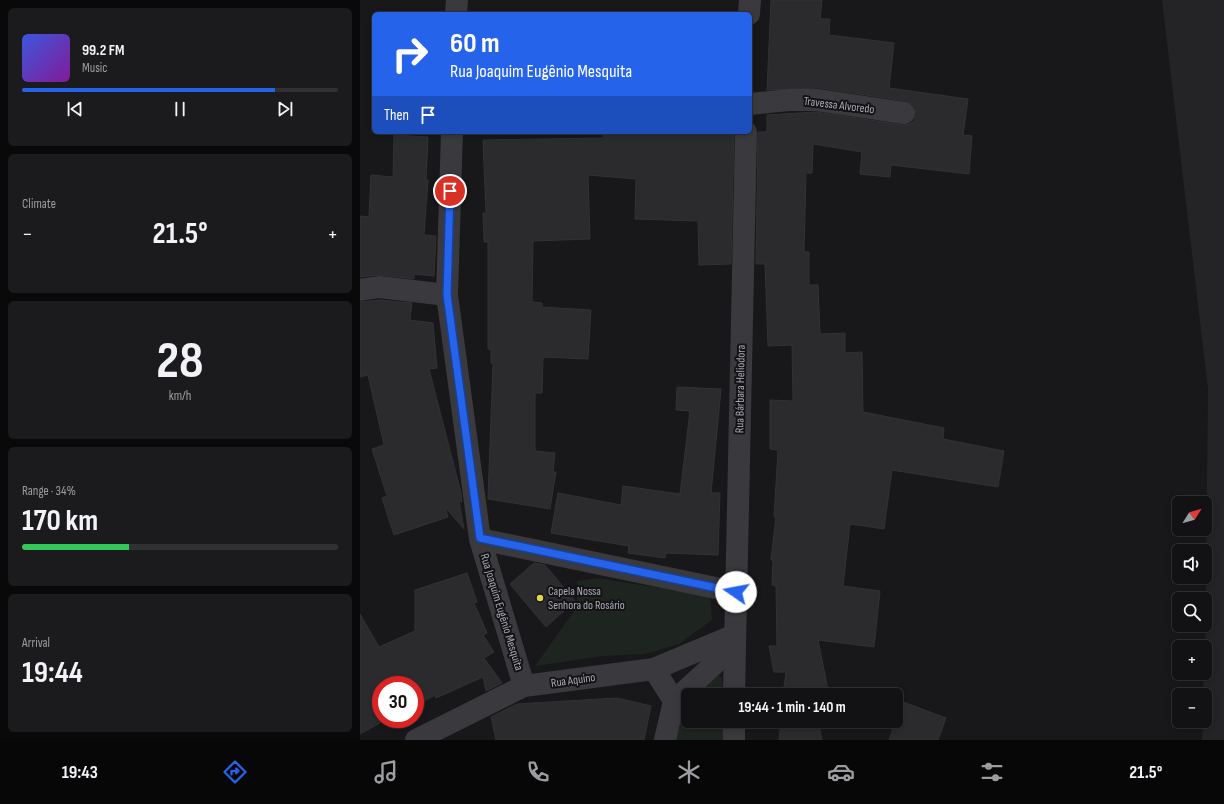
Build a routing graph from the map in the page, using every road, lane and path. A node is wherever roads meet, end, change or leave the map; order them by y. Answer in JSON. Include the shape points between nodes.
{"nodes":[{"id":1,"x":457,"y":0,"type":"edge"},
{"id":2,"x":750,"y":0,"type":"edge"},
{"id":3,"x":456,"y":12,"type":"edge"},
{"id":4,"x":749,"y":12,"type":"edge"},
{"id":5,"x":752,"y":104,"type":"edge"},
{"id":6,"x":904,"y":113,"type":"dead end"},
{"id":7,"x":452,"y":134,"type":"edge"},
{"id":8,"x":746,"y":134,"type":"edge"},
{"id":9,"x":360,"y":290,"type":"edge"},
{"id":10,"x":447,"y":295,"type":"junction"},
{"id":11,"x":480,"y":538,"type":"junction"},
{"id":12,"x":736,"y":592,"type":"junction"},
{"id":13,"x":734,"y":641,"type":"junction"},
{"id":14,"x":654,"y":669,"type":"junction"},
{"id":15,"x":524,"y":686,"type":"junction"},
{"id":16,"x":734,"y":688,"type":"edge"},
{"id":17,"x":674,"y":701,"type":"junction"},
{"id":18,"x":734,"y":728,"type":"edge"},
{"id":19,"x":416,"y":740,"type":"edge"},
{"id":20,"x":665,"y":740,"type":"edge"},
{"id":21,"x":734,"y":740,"type":"edge"}],
"edges":[{"from":1,"to":3,"type":"street"},
{"from":2,"to":4,"type":"street"},
{"from":5,"to":6,"type":"street","name":"Travessa Alvoredo","via":[[817,100]]},
{"from":7,"to":10,"type":"street","name":"Rua Joaquim Eugênio Mesquita"},
{"from":8,"to":12,"type":"street","name":"Rua Bárbara Heliodora"},
{"from":9,"to":10,"type":"street","via":[[379,287]]},
{"from":10,"to":11,"type":"street","name":"Rua Joaquim Eugênio Mesquita"},
{"from":11,"to":12,"type":"street","name":"Rua Joaquim Eugênio Mesquita"},
{"from":11,"to":15,"type":"street","name":"Rua Joaquim Eugênio Mesquita"},
{"from":12,"to":13,"type":"street","name":"Rua Bárbara Heliodora"},
{"from":13,"to":14,"type":"street","name":"Rua Aquino"},
{"from":13,"to":16,"type":"street","name":"Rua Bárbara Heliodora"},
{"from":13,"to":17,"type":"street"},
{"from":14,"to":15,"type":"street","name":"Rua Aquino"},
{"from":14,"to":17,"type":"street"},
{"from":15,"to":19,"type":"street","name":"Rua Aquino"},
{"from":17,"to":20,"type":"street"},
{"from":18,"to":21,"type":"street"}]}
